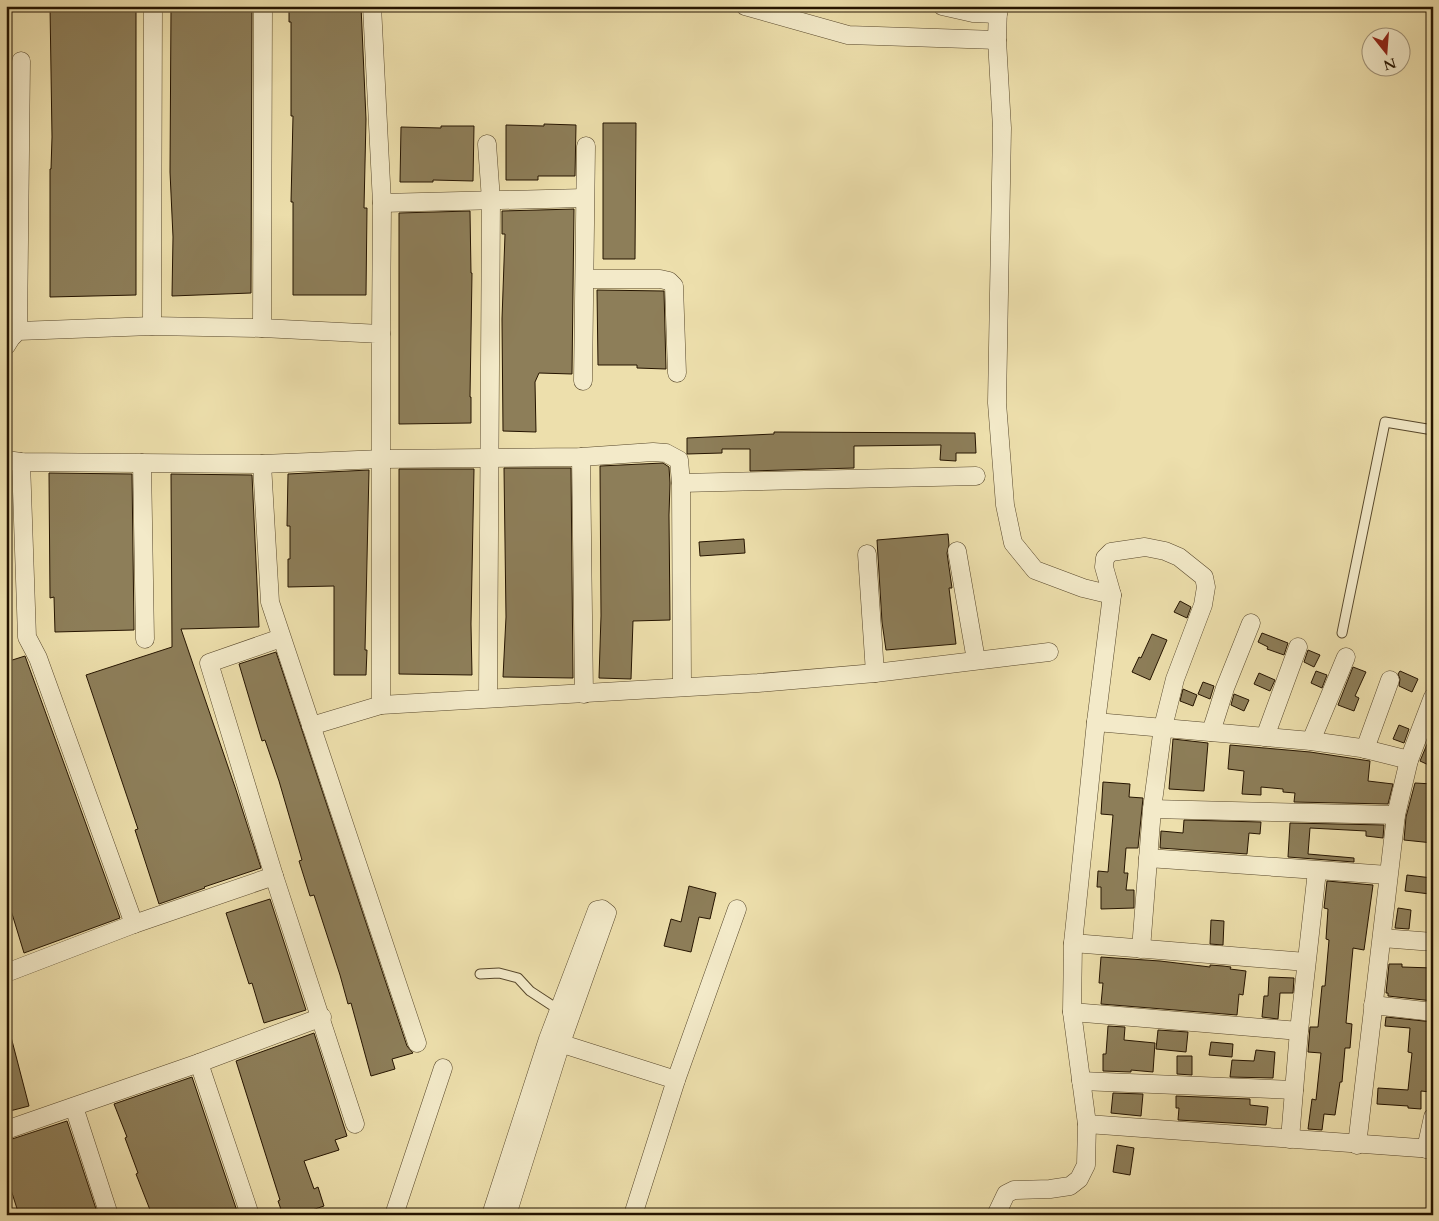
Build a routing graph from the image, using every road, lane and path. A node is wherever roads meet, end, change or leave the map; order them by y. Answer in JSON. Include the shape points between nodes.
{"nodes":[{"id":1,"x":153,"y":6,"type":"edge"},
{"id":2,"x":263,"y":6,"type":"edge"},
{"id":3,"x":372,"y":6,"type":"edge"},
{"id":4,"x":745,"y":6,"type":"edge"},
{"id":5,"x":942,"y":6,"type":"edge"},
{"id":6,"x":998,"y":10,"type":"edge"},
{"id":7,"x":998,"y":40,"type":"junction"},
{"id":8,"x":21,"y":61,"type":"dead end"},
{"id":9,"x":487,"y":144,"type":"dead end"},
{"id":10,"x":586,"y":146,"type":"dead end"},
{"id":11,"x":584,"y":198,"type":"junction"},
{"id":12,"x":491,"y":200,"type":"junction"},
{"id":13,"x":382,"y":203,"type":"junction"},
{"id":14,"x":585,"y":279,"type":"junction"},
{"id":15,"x":152,"y":326,"type":"junction"},
{"id":16,"x":262,"y":328,"type":"junction"},
{"id":17,"x":18,"y":332,"type":"junction"},
{"id":18,"x":381,"y":334,"type":"junction"},
{"id":19,"x":6,"y":346,"type":"edge"},
{"id":20,"x":677,"y":373,"type":"dead end"},
{"id":21,"x":583,"y":381,"type":"dead end"},
{"id":22,"x":1433,"y":430,"type":"edge"},
{"id":23,"x":581,"y":457,"type":"junction"},
{"id":24,"x":489,"y":458,"type":"junction"},
{"id":25,"x":382,"y":459,"type":"junction"},
{"id":26,"x":14,"y":461,"type":"edge"},
{"id":27,"x":142,"y":463,"type":"junction"},
{"id":28,"x":262,"y":464,"type":"junction"},
{"id":29,"x":976,"y":476,"type":"dead end"},
{"id":30,"x":681,"y":483,"type":"junction"},
{"id":31,"x":957,"y":551,"type":"dead end"},
{"id":32,"x":867,"y":554,"type":"dead end"},
{"id":33,"x":1112,"y":595,"type":"junction"},
{"id":34,"x":1251,"y":623,"type":"dead end"},
{"id":35,"x":1342,"y":633,"type":"dead end"},
{"id":36,"x":281,"y":638,"type":"junction"},
{"id":37,"x":145,"y":639,"type":"dead end"},
{"id":38,"x":1298,"y":647,"type":"dead end"},
{"id":39,"x":1049,"y":652,"type":"dead end"},
{"id":40,"x":1346,"y":657,"type":"dead end"},
{"id":41,"x":976,"y":660,"type":"junction"},
{"id":42,"x":875,"y":672,"type":"junction"},
{"id":43,"x":1390,"y":680,"type":"dead end"},
{"id":44,"x":682,"y":686,"type":"junction"},
{"id":45,"x":584,"y":694,"type":"junction"},
{"id":46,"x":1433,"y":697,"type":"edge"},
{"id":47,"x":488,"y":698,"type":"junction"},
{"id":48,"x":381,"y":705,"type":"junction"},
{"id":49,"x":1096,"y":722,"type":"junction"},
{"id":50,"x":311,"y":726,"type":"junction"},
{"id":51,"x":1163,"y":728,"type":"junction"},
{"id":52,"x":1211,"y":732,"type":"junction"},
{"id":53,"x":1265,"y":737,"type":"junction"},
{"id":54,"x":1311,"y":741,"type":"junction"},
{"id":55,"x":1365,"y":749,"type":"junction"},
{"id":56,"x":1409,"y":760,"type":"junction"},
{"id":57,"x":1152,"y":809,"type":"junction"},
{"id":58,"x":1396,"y":815,"type":"junction"},
{"id":59,"x":1148,"y":858,"type":"junction"},
{"id":60,"x":1317,"y":871,"type":"junction"},
{"id":61,"x":1388,"y":875,"type":"junction"},
{"id":62,"x":274,"y":876,"type":"junction"},
{"id":63,"x":737,"y":909,"type":"dead end"},
{"id":64,"x":134,"y":924,"type":"junction"},
{"id":65,"x":1382,"y":938,"type":"junction"},
{"id":66,"x":1433,"y":942,"type":"edge"},
{"id":67,"x":1074,"y":943,"type":"junction"},
{"id":68,"x":1141,"y":949,"type":"junction"},
{"id":69,"x":1306,"y":962,"type":"junction"},
{"id":70,"x":6,"y":973,"type":"edge"},
{"id":71,"x":480,"y":974,"type":"dead end"},
{"id":72,"x":1373,"y":1005,"type":"junction"},
{"id":73,"x":559,"y":1010,"type":"junction"},
{"id":74,"x":1072,"y":1012,"type":"junction"},
{"id":75,"x":1433,"y":1012,"type":"edge"},
{"id":76,"x":322,"y":1017,"type":"junction"},
{"id":77,"x":1299,"y":1031,"type":"junction"},
{"id":78,"x":554,"y":1041,"type":"junction"},
{"id":79,"x":417,"y":1043,"type":"dead end"},
{"id":80,"x":199,"y":1062,"type":"junction"},
{"id":81,"x":443,"y":1068,"type":"dead end"},
{"id":82,"x":676,"y":1080,"type":"junction"},
{"id":83,"x":1081,"y":1080,"type":"junction"},
{"id":84,"x":1294,"y":1090,"type":"junction"},
{"id":85,"x":74,"y":1107,"type":"junction"},
{"id":86,"x":1433,"y":1117,"type":"edge"},
{"id":87,"x":355,"y":1124,"type":"dead end"},
{"id":88,"x":1087,"y":1124,"type":"junction"},
{"id":89,"x":6,"y":1130,"type":"edge"},
{"id":90,"x":1290,"y":1139,"type":"junction"},
{"id":91,"x":1356,"y":1145,"type":"junction"},
{"id":92,"x":1430,"y":1149,"type":"edge"},
{"id":93,"x":109,"y":1215,"type":"edge"},
{"id":94,"x":250,"y":1215,"type":"edge"},
{"id":95,"x":394,"y":1215,"type":"edge"},
{"id":96,"x":491,"y":1215,"type":"edge"},
{"id":97,"x":507,"y":1215,"type":"edge"},
{"id":98,"x":633,"y":1215,"type":"edge"},
{"id":99,"x":996,"y":1215,"type":"edge"}],
"edges":[{"from":1,"to":15,"type":"street"},
{"from":2,"to":16,"type":"street"},
{"from":3,"to":13,"type":"street"},
{"from":4,"to":7,"type":"street","via":[[848,35]]},
{"from":5,"to":6,"type":"street","via":[[973,13]]},
{"from":6,"to":7,"type":"street"},
{"from":7,"to":33,"type":"street","via":[[1002,128],[997,403],[1006,505],[1014,543],[1035,570],[1082,588]]},
{"from":8,"to":17,"type":"street"},
{"from":9,"to":12,"type":"street"},
{"from":10,"to":11,"type":"street"},
{"from":11,"to":12,"type":"street"},
{"from":11,"to":14,"type":"street"},
{"from":12,"to":13,"type":"street"},
{"from":12,"to":24,"type":"street"},
{"from":13,"to":18,"type":"street"},
{"from":14,"to":20,"type":"street","via":[[669,280],[674,286]]},
{"from":14,"to":21,"type":"street"},
{"from":15,"to":16,"type":"street"},
{"from":15,"to":17,"type":"street"},
{"from":16,"to":18,"type":"street"},
{"from":17,"to":19,"type":"street"},
{"from":18,"to":25,"type":"street"},
{"from":22,"to":35,"type":"lane","via":[[1385,422]]},
{"from":23,"to":24,"type":"street"},
{"from":23,"to":30,"type":"street","via":[[666,453],[678,460]]},
{"from":23,"to":45,"type":"street"},
{"from":24,"to":25,"type":"street"},
{"from":24,"to":47,"type":"street"},
{"from":25,"to":28,"type":"street"},
{"from":25,"to":48,"type":"street"},
{"from":26,"to":27,"type":"street"},
{"from":26,"to":64,"type":"street","via":[[27,637],[38,658]]},
{"from":27,"to":28,"type":"street"},
{"from":27,"to":37,"type":"street"},
{"from":28,"to":36,"type":"street","via":[[270,602]]},
{"from":29,"to":30,"type":"street"},
{"from":30,"to":44,"type":"street"},
{"from":31,"to":41,"type":"street"},
{"from":32,"to":42,"type":"street"},
{"from":33,"to":49,"type":"street"},
{"from":33,"to":51,"type":"street","via":[[1104,567],[1105,558],[1118,550],[1145,548],[1165,551],[1179,557],[1204,577],[1203,605],[1175,679]]},
{"from":34,"to":52,"type":"street"},
{"from":36,"to":50,"type":"street"},
{"from":36,"to":62,"type":"street","via":[[209,663]]},
{"from":38,"to":53,"type":"street"},
{"from":39,"to":41,"type":"street"},
{"from":40,"to":54,"type":"street"},
{"from":41,"to":42,"type":"street"},
{"from":42,"to":44,"type":"street","via":[[758,683]]},
{"from":43,"to":55,"type":"street"},
{"from":44,"to":45,"type":"street"},
{"from":45,"to":47,"type":"street"},
{"from":46,"to":56,"type":"street"},
{"from":47,"to":48,"type":"street"},
{"from":48,"to":50,"type":"street"},
{"from":49,"to":51,"type":"street"},
{"from":49,"to":67,"type":"street"},
{"from":50,"to":79,"type":"street"},
{"from":51,"to":52,"type":"street"},
{"from":51,"to":57,"type":"street"},
{"from":52,"to":53,"type":"street"},
{"from":53,"to":54,"type":"street"},
{"from":54,"to":55,"type":"street"},
{"from":55,"to":56,"type":"street"},
{"from":56,"to":58,"type":"street"},
{"from":57,"to":58,"type":"street"},
{"from":57,"to":59,"type":"street"},
{"from":58,"to":61,"type":"street"},
{"from":59,"to":60,"type":"street"},
{"from":59,"to":68,"type":"street"},
{"from":60,"to":61,"type":"street"},
{"from":60,"to":69,"type":"street"},
{"from":61,"to":65,"type":"street"},
{"from":62,"to":64,"type":"street"},
{"from":62,"to":76,"type":"street"},
{"from":63,"to":82,"type":"street"},
{"from":64,"to":70,"type":"street"},
{"from":65,"to":66,"type":"street"},
{"from":65,"to":72,"type":"street"},
{"from":67,"to":68,"type":"street"},
{"from":67,"to":74,"type":"street"},
{"from":68,"to":69,"type":"street"},
{"from":69,"to":77,"type":"street"},
{"from":71,"to":73,"type":"lane","via":[[499,972],[518,978],[530,991]]},
{"from":72,"to":75,"type":"street"},
{"from":72,"to":91,"type":"street"},
{"from":73,"to":78,"type":"street"},
{"from":73,"to":78,"type":"street","via":[[597,910],[602,909],[606,913]]},
{"from":74,"to":77,"type":"street"},
{"from":74,"to":83,"type":"street"},
{"from":76,"to":80,"type":"street"},
{"from":76,"to":87,"type":"street"},
{"from":77,"to":84,"type":"street"},
{"from":78,"to":82,"type":"street"},
{"from":78,"to":96,"type":"street"},
{"from":78,"to":97,"type":"street"},
{"from":80,"to":85,"type":"street"},
{"from":80,"to":94,"type":"street"},
{"from":81,"to":95,"type":"street"},
{"from":82,"to":98,"type":"street"},
{"from":83,"to":84,"type":"street"},
{"from":83,"to":88,"type":"street"},
{"from":84,"to":90,"type":"street"},
{"from":85,"to":89,"type":"street"},
{"from":85,"to":93,"type":"street"},
{"from":86,"to":92,"type":"street"},
{"from":88,"to":90,"type":"street"},
{"from":88,"to":99,"type":"street","via":[[1086,1164],[1079,1179],[1070,1186],[1014,1190],[1006,1194]]},
{"from":90,"to":91,"type":"street"},
{"from":91,"to":92,"type":"street"}]}
